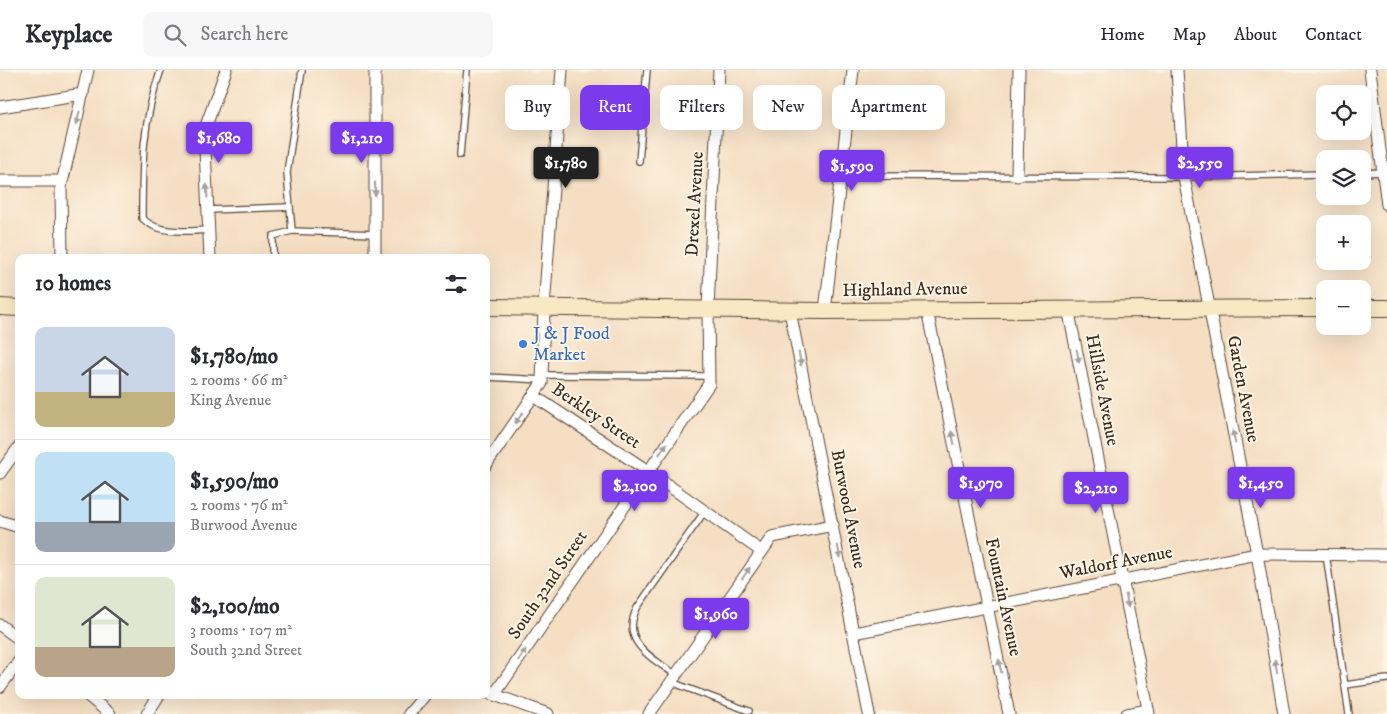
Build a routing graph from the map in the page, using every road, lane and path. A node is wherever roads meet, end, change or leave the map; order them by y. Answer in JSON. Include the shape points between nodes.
{"nodes":[{"id":1,"x":88,"y":70,"type":"edge"},
{"id":2,"x":161,"y":70,"type":"edge"},
{"id":3,"x":226,"y":70,"type":"edge"},
{"id":4,"x":302,"y":70,"type":"edge"},
{"id":5,"x":375,"y":70,"type":"edge"},
{"id":6,"x":467,"y":70,"type":"edge"},
{"id":7,"x":562,"y":70,"type":"edge"},
{"id":8,"x":647,"y":70,"type":"edge"},
{"id":9,"x":719,"y":70,"type":"edge"},
{"id":10,"x":853,"y":70,"type":"edge"},
{"id":11,"x":1019,"y":70,"type":"edge"},
{"id":12,"x":1177,"y":70,"type":"edge"},
{"id":13,"x":1370,"y":70,"type":"edge"},
{"id":14,"x":83,"y":94,"type":"junction"},
{"id":15,"x":0,"y":107,"type":"edge"},
{"id":16,"x":460,"y":155,"type":"dead end"},
{"id":17,"x":639,"y":161,"type":"dead end"},
{"id":18,"x":1316,"y":174,"type":"edge"},
{"id":19,"x":1371,"y":175,"type":"edge"},
{"id":20,"x":841,"y":176,"type":"junction"},
{"id":21,"x":1017,"y":176,"type":"junction"},
{"id":22,"x":1184,"y":177,"type":"junction"},
{"id":23,"x":1385,"y":179,"type":"edge"},
{"id":24,"x":0,"y":181,"type":"edge"},
{"id":25,"x":62,"y":181,"type":"junction"},
{"id":26,"x":1387,"y":205,"type":"edge"},
{"id":27,"x":290,"y":207,"type":"junction"},
{"id":28,"x":208,"y":210,"type":"junction"},
{"id":29,"x":209,"y":230,"type":"junction"},
{"id":30,"x":292,"y":231,"type":"junction"},
{"id":31,"x":375,"y":234,"type":"junction"},
{"id":32,"x":62,"y":254,"type":"edge"},
{"id":33,"x":210,"y":254,"type":"edge"},
{"id":34,"x":273,"y":254,"type":"edge"},
{"id":35,"x":375,"y":254,"type":"edge"},
{"id":36,"x":0,"y":307,"type":"edge"},
{"id":37,"x":490,"y":307,"type":"edge"},
{"id":38,"x":544,"y":307,"type":"junction"},
{"id":39,"x":15,"y":308,"type":"edge"},
{"id":40,"x":1068,"y":308,"type":"junction"},
{"id":41,"x":1316,"y":308,"type":"edge"},
{"id":42,"x":1371,"y":308,"type":"edge"},
{"id":43,"x":1387,"y":308,"type":"edge"},
{"id":44,"x":708,"y":309,"type":"junction"},
{"id":45,"x":1210,"y":309,"type":"junction"},
{"id":46,"x":927,"y":310,"type":"junction"},
{"id":47,"x":790,"y":311,"type":"junction"},
{"id":48,"x":825,"y":311,"type":"junction"},
{"id":49,"x":709,"y":376,"type":"junction"},
{"id":50,"x":490,"y":377,"type":"edge"},
{"id":51,"x":543,"y":377,"type":"junction"},
{"id":52,"x":534,"y":396,"type":"junction"},
{"id":53,"x":15,"y":453,"type":"edge"},
{"id":54,"x":490,"y":459,"type":"edge"},
{"id":55,"x":648,"y":471,"type":"junction"},
{"id":56,"x":0,"y":474,"type":"edge"},
{"id":57,"x":705,"y":511,"type":"junction"},
{"id":58,"x":0,"y":521,"type":"edge"},
{"id":59,"x":833,"y":525,"type":"junction"},
{"id":60,"x":15,"y":527,"type":"edge"},
{"id":61,"x":761,"y":550,"type":"junction"},
{"id":62,"x":1256,"y":554,"type":"junction"},
{"id":63,"x":1326,"y":554,"type":"junction"},
{"id":64,"x":1387,"y":554,"type":"edge"},
{"id":65,"x":1122,"y":580,"type":"junction"},
{"id":66,"x":988,"y":606,"type":"junction"},
{"id":67,"x":0,"y":625,"type":"edge"},
{"id":68,"x":854,"y":633,"type":"junction"},
{"id":69,"x":15,"y":636,"type":"edge"},
{"id":70,"x":15,"y":666,"type":"edge"},
{"id":71,"x":673,"y":679,"type":"junction"},
{"id":72,"x":1387,"y":679,"type":"edge"},
{"id":73,"x":1345,"y":685,"type":"junction"},
{"id":74,"x":0,"y":687,"type":"edge"},
{"id":75,"x":490,"y":694,"type":"edge"},
{"id":76,"x":92,"y":699,"type":"edge"},
{"id":77,"x":157,"y":699,"type":"edge"},
{"id":78,"x":422,"y":699,"type":"edge"},
{"id":79,"x":749,"y":711,"type":"dead end"},
{"id":80,"x":1149,"y":712,"type":"edge"},
{"id":81,"x":110,"y":714,"type":"edge"},
{"id":82,"x":147,"y":714,"type":"edge"},
{"id":83,"x":409,"y":714,"type":"edge"},
{"id":84,"x":548,"y":714,"type":"edge"},
{"id":85,"x":649,"y":714,"type":"edge"},
{"id":86,"x":869,"y":714,"type":"edge"},
{"id":87,"x":1009,"y":714,"type":"edge"},
{"id":88,"x":1127,"y":714,"type":"edge"},
{"id":89,"x":1284,"y":714,"type":"edge"},
{"id":90,"x":1349,"y":714,"type":"edge"}],
"edges":[{"from":1,"to":14,"type":"street"},
{"from":2,"to":29,"type":"lane","via":[[150,101],[142,163],[142,218],[150,226],[177,232]]},
{"from":28,"to":3,"type":"street","one_way":true,"via":[[207,123]]},
{"from":4,"to":27,"type":"lane","via":[[287,173]]},
{"from":5,"to":31,"type":"street","one_way":true},
{"from":6,"to":16,"type":"lane"},
{"from":7,"to":38,"type":"street"},
{"from":8,"to":17,"type":"lane"},
{"from":9,"to":44,"type":"street","name":"Drexel Avenue"},
{"from":10,"to":20,"type":"street"},
{"from":11,"to":21,"type":"street"},
{"from":12,"to":22,"type":"street","name":"Garden Avenue"},
{"from":13,"to":23,"type":"street"},
{"from":14,"to":15,"type":"street"},
{"from":14,"to":25,"type":"street","one_way":true},
{"from":18,"to":22,"type":"lane"},
{"from":19,"to":23,"type":"lane"},
{"from":20,"to":21,"type":"lane"},
{"from":20,"to":48,"type":"street"},
{"from":21,"to":22,"type":"lane"},
{"from":22,"to":45,"type":"street","name":"Garden Avenue"},
{"from":23,"to":26,"type":"street"},
{"from":24,"to":25,"type":"street"},
{"from":25,"to":32,"type":"street"},
{"from":27,"to":28,"type":"lane"},
{"from":27,"to":30,"type":"lane"},
{"from":28,"to":29,"type":"street"},
{"from":29,"to":33,"type":"street"},
{"from":30,"to":31,"type":"lane"},
{"from":30,"to":34,"type":"lane","via":[[273,236]]},
{"from":31,"to":35,"type":"street"},
{"from":36,"to":39,"type":"street"},
{"from":37,"to":38,"type":"street","name":"Highland Avenue"},
{"from":38,"to":44,"type":"street","name":"Highland Avenue"},
{"from":38,"to":51,"type":"street"},
{"from":40,"to":45,"type":"street","name":"Highland Avenue"},
{"from":40,"to":46,"type":"street","name":"Highland Avenue"},
{"from":40,"to":65,"type":"street","name":"Hillside Avenue","one_way":true},
{"from":41,"to":45,"type":"street","name":"Highland Avenue"},
{"from":42,"to":43,"type":"street"},
{"from":44,"to":47,"type":"street","name":"Highland Avenue"},
{"from":44,"to":49,"type":"street","name":"South 32nd Street"},
{"from":62,"to":45,"type":"street","name":"Garden Avenue","one_way":true},
{"from":46,"to":48,"type":"street","name":"Highland Avenue"},
{"from":66,"to":46,"type":"street","name":"Fountain Avenue","one_way":true},
{"from":47,"to":48,"type":"street","name":"Highland Avenue"},
{"from":47,"to":59,"type":"street","name":"Burwood Avenue","one_way":true},
{"from":49,"to":51,"type":"lane"},
{"from":55,"to":49,"type":"street","name":"South 32nd Street","one_way":true,"via":[[708,384]]},
{"from":50,"to":51,"type":"lane"},
{"from":51,"to":52,"type":"street"},
{"from":52,"to":54,"type":"street","one_way":true},
{"from":52,"to":55,"type":"street","name":"Berkley Street"},
{"from":53,"to":56,"type":"street"},
{"from":55,"to":57,"type":"street","name":"Berkley Street"},
{"from":75,"to":55,"type":"street","name":"South 32nd Street","one_way":true},
{"from":57,"to":61,"type":"street","name":"Berkley Street"},
{"from":57,"to":71,"type":"lane","via":[[630,620],[636,643]]},
{"from":58,"to":60,"type":"street"},
{"from":59,"to":61,"type":"street","via":[[772,537]]},
{"from":59,"to":68,"type":"street","name":"Burwood Avenue","one_way":true},
{"from":71,"to":61,"type":"street","one_way":true},
{"from":62,"to":63,"type":"street","name":"Waldorf Avenue"},
{"from":62,"to":65,"type":"street","name":"Waldorf Avenue"},
{"from":89,"to":62,"type":"street","name":"Garden Avenue","one_way":true},
{"from":63,"to":64,"type":"street","name":"Waldorf Avenue"},
{"from":63,"to":73,"type":"lane"},
{"from":65,"to":66,"type":"street","name":"Waldorf Avenue"},
{"from":65,"to":80,"type":"street","name":"Hillside Avenue","one_way":true},
{"from":66,"to":68,"type":"street","name":"Waldorf Avenue"},
{"from":87,"to":66,"type":"street","name":"Fountain Avenue","one_way":true},
{"from":67,"to":69,"type":"street"},
{"from":68,"to":86,"type":"street","name":"Burwood Avenue"},
{"from":70,"to":74,"type":"street"},
{"from":71,"to":79,"type":"lane"},
{"from":71,"to":85,"type":"street"},
{"from":72,"to":73,"type":"lane"},
{"from":73,"to":90,"type":"lane"},
{"from":75,"to":84,"type":"street"},
{"from":76,"to":81,"type":"street"},
{"from":77,"to":82,"type":"street"},
{"from":78,"to":83,"type":"street"},
{"from":80,"to":88,"type":"street"}]}
